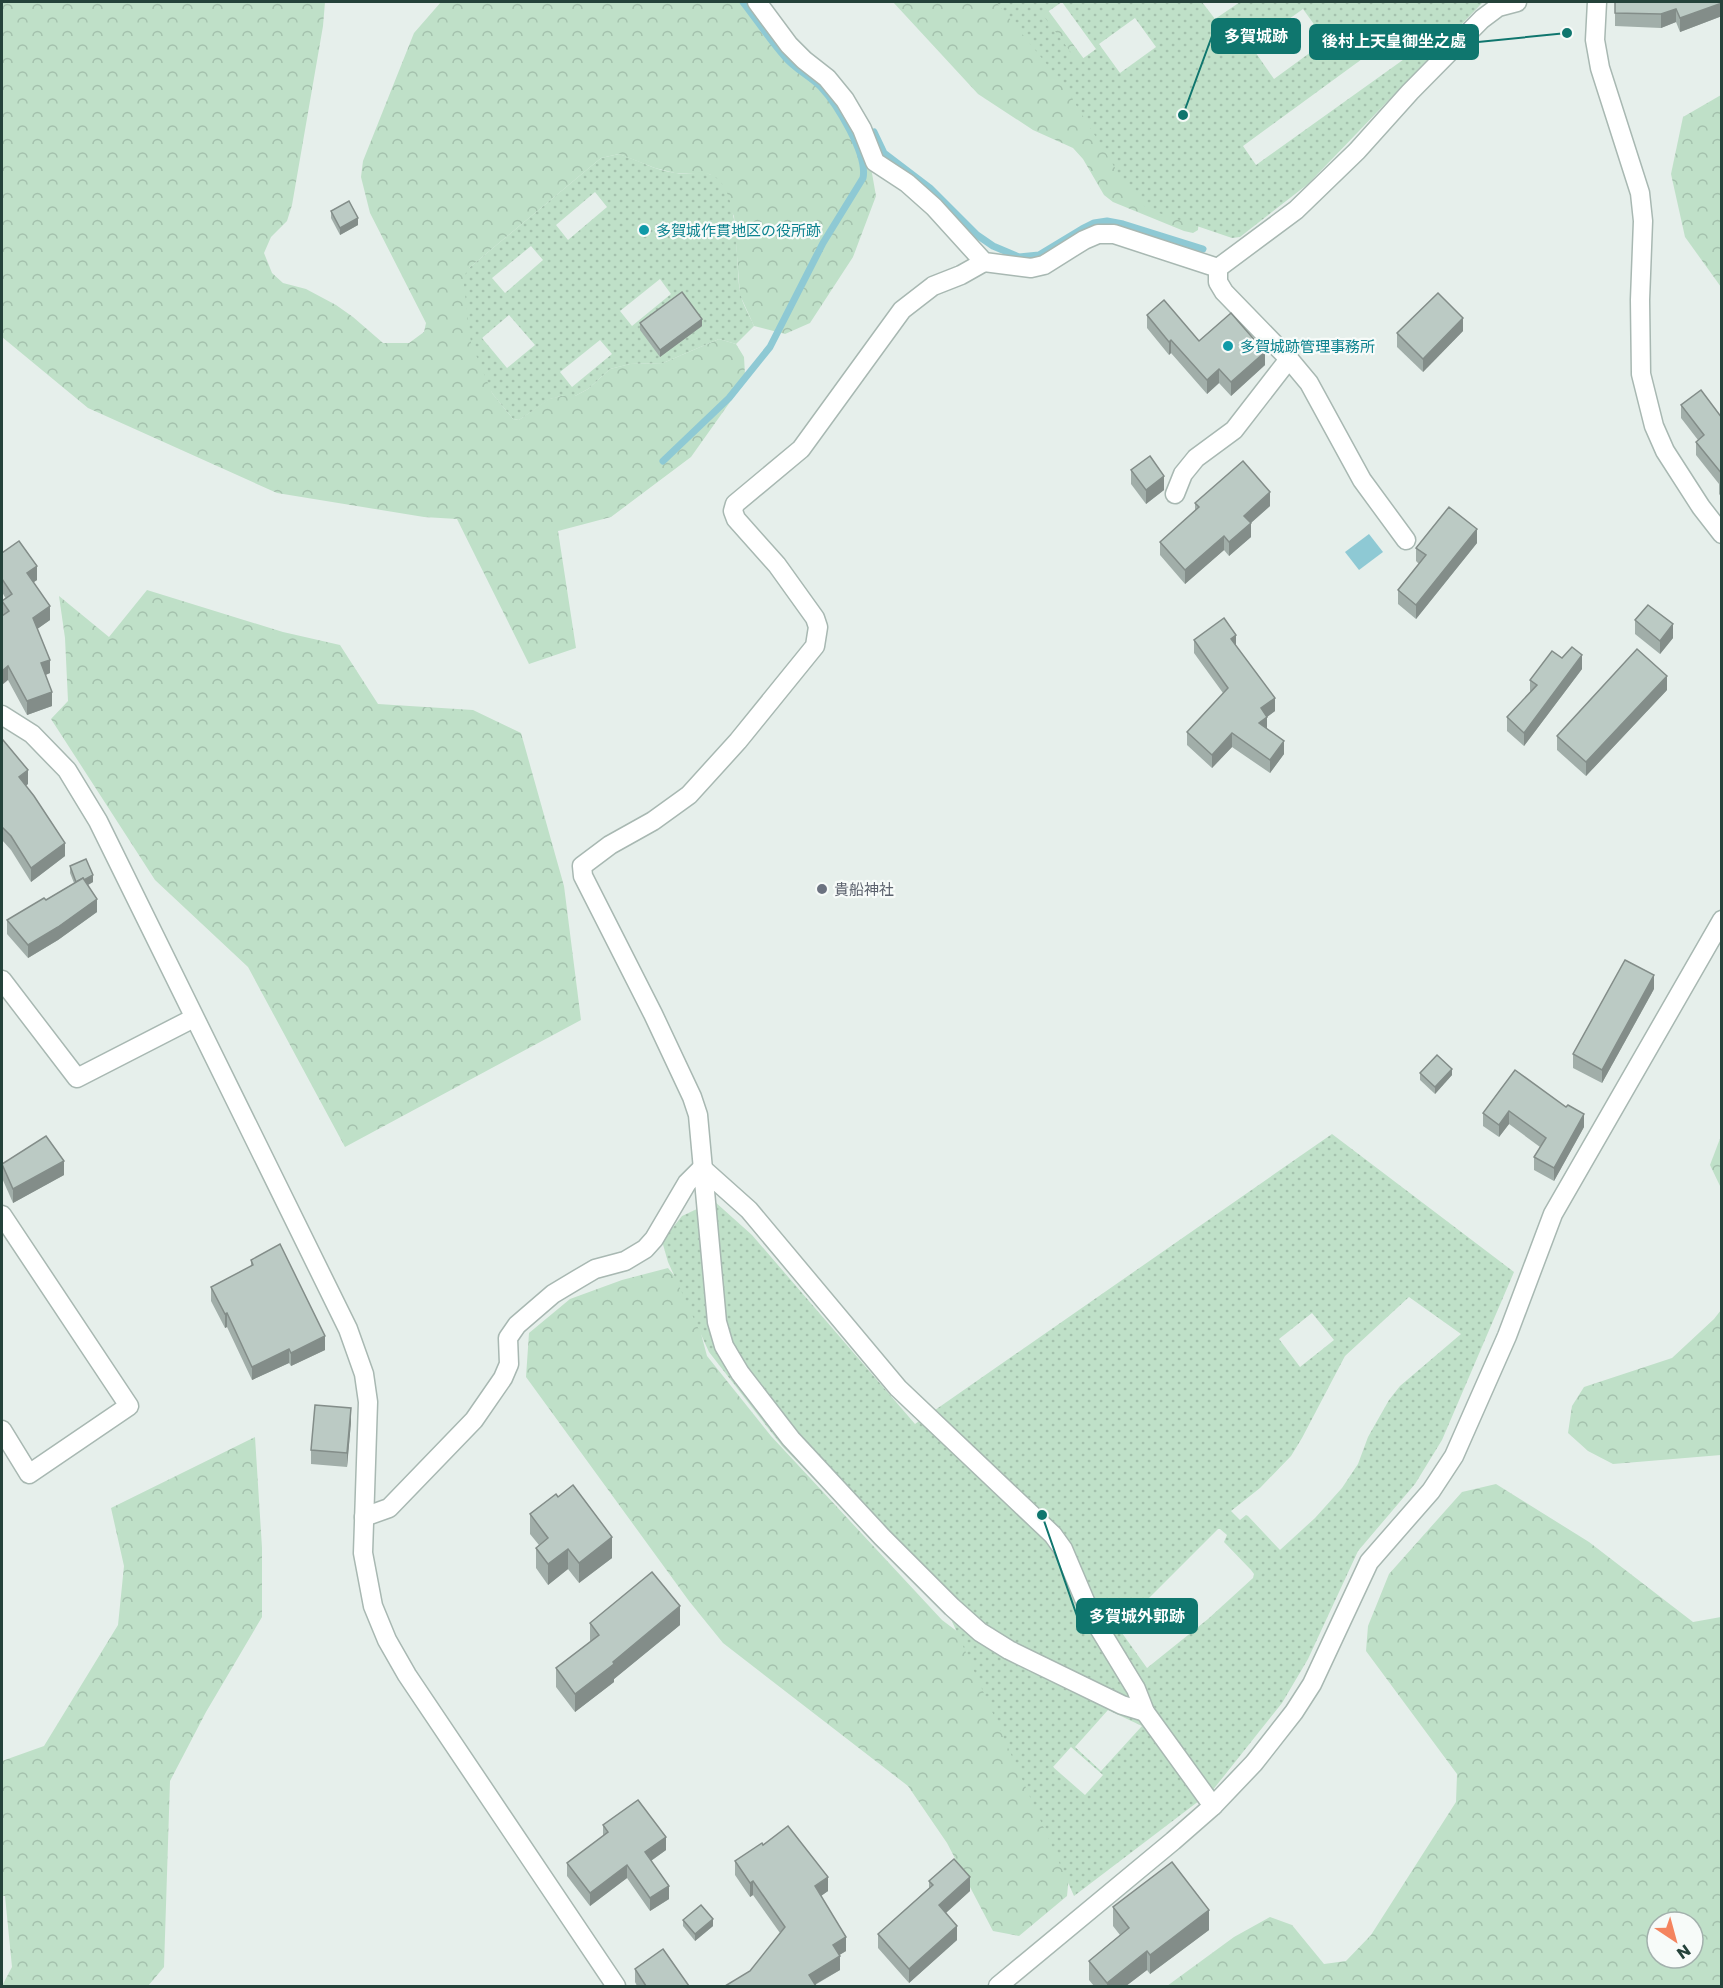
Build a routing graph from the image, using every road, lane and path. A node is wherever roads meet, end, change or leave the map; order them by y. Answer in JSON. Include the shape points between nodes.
{"nodes":[{"id":1,"x":757,"y":2,"type":"edge"},
{"id":2,"x":1516,"y":2,"type":"edge"},
{"id":3,"x":1597,"y":2,"type":"edge"},
{"id":4,"x":984,"y":262,"type":"junction"},
{"id":5,"x":1218,"y":268,"type":"junction"},
{"id":6,"x":1288,"y":359,"type":"junction"},
{"id":7,"x":1175,"y":494,"type":"dead end"},
{"id":8,"x":1722,"y":534,"type":"edge"},
{"id":9,"x":1406,"y":540,"type":"dead end"},
{"id":10,"x":2,"y":715,"type":"edge"},
{"id":11,"x":1722,"y":920,"type":"edge"},
{"id":12,"x":2,"y":980,"type":"edge"},
{"id":13,"x":194,"y":1018,"type":"junction"},
{"id":14,"x":702,"y":1168,"type":"junction"},
{"id":15,"x":2,"y":1215,"type":"edge"},
{"id":16,"x":2,"y":1430,"type":"edge"},
{"id":17,"x":364,"y":1517,"type":"junction"},
{"id":18,"x":1145,"y":1712,"type":"junction"},
{"id":19,"x":1213,"y":1806,"type":"junction"},
{"id":20,"x":616,"y":1986,"type":"edge"},
{"id":21,"x":998,"y":1986,"type":"edge"}],
"edges":[{"from":1,"to":4,"type":"street","via":[[789,45],[827,78],[845,100],[875,162],[934,207]]},
{"from":2,"to":5,"type":"street","via":[[1498,7],[1482,19],[1296,210]]},
{"from":3,"to":8,"type":"street","via":[[1595,40],[1600,68],[1640,193],[1641,374],[1654,426],[1665,451]]},
{"from":4,"to":5,"type":"street","via":[[1030,268],[1044,265],[1084,240],[1098,234],[1114,234]]},
{"from":4,"to":14,"type":"street","via":[[933,286],[902,310],[801,449],[735,504],[736,519],[777,565],[815,618],[815,646],[689,795],[582,866],[583,876],[692,1097],[699,1121]]},
{"from":5,"to":6,"type":"street","via":[[1218,282],[1224,292]]},
{"from":6,"to":7,"type":"street","via":[[1234,430],[1196,458],[1183,474]]},
{"from":6,"to":9,"type":"street","via":[[1314,389],[1362,480]]},
{"from":10,"to":13,"type":"street","via":[[32,734],[67,770],[126,874]]},
{"from":11,"to":19,"type":"street","via":[[1553,1214],[1507,1336],[1454,1456],[1431,1491],[1369,1562],[1312,1684],[1294,1712]]},
{"from":12,"to":13,"type":"street","via":[[77,1078]]},
{"from":13,"to":17,"type":"street","via":[[358,1356],[368,1402]]},
{"from":14,"to":17,"type":"street","via":[[687,1183],[645,1249],[578,1279],[553,1294],[517,1325],[508,1338],[509,1364],[503,1378],[474,1420],[389,1508]]},
{"from":14,"to":18,"type":"street","via":[[749,1210],[898,1388],[1053,1535],[1063,1549],[1091,1615],[1136,1689]]},
{"from":14,"to":18,"type":"street","via":[[717,1322],[724,1346],[791,1439],[882,1537],[980,1632],[1029,1660],[1122,1705]]},
{"from":15,"to":16,"type":"street","via":[[129,1406],[29,1474]]},
{"from":17,"to":20,"type":"street","via":[[363,1553],[373,1606],[387,1640],[406,1675]]},
{"from":18,"to":19,"type":"street"},
{"from":19,"to":21,"type":"street"}]}
